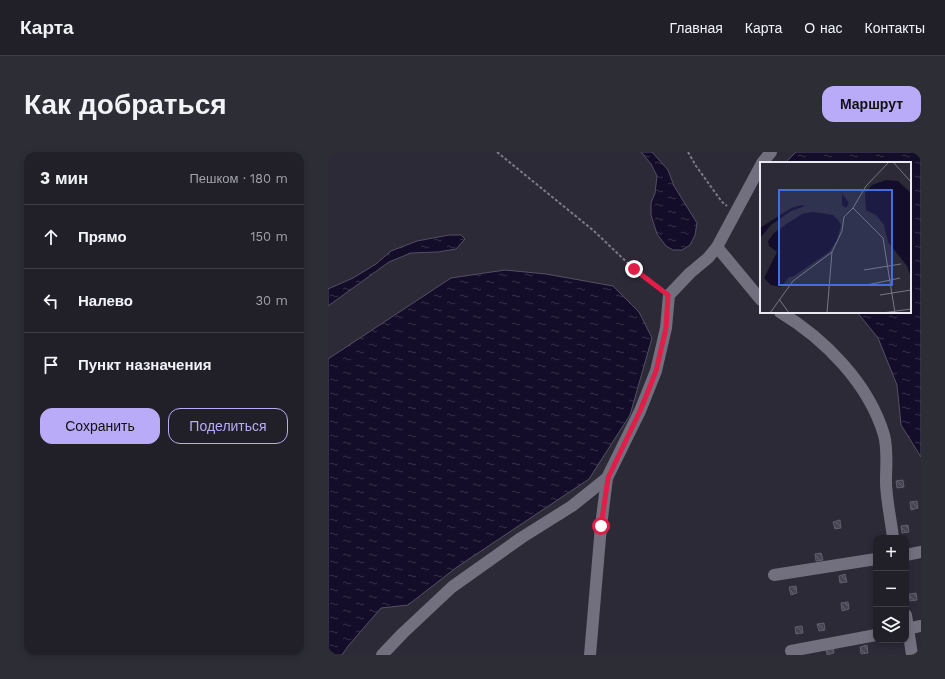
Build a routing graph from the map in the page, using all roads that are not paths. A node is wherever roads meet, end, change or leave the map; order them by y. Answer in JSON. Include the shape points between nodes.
{"nodes":[{"id":1,"x":771,"y":152,"type":"edge"},
{"id":2,"x":764,"y":162,"type":"edge"},
{"id":3,"x":760,"y":168,"type":"edge"},
{"id":4,"x":717,"y":247,"type":"junction"},
{"id":5,"x":760,"y":299,"type":"edge"},
{"id":6,"x":782,"y":313,"type":"edge"},
{"id":7,"x":608,"y":478,"type":"junction"},
{"id":8,"x":893,"y":535,"type":"edge"},
{"id":9,"x":921,"y":552,"type":"edge"},
{"id":10,"x":909,"y":554,"type":"edge"},
{"id":11,"x":873,"y":559,"type":"edge"},
{"id":12,"x":774,"y":575,"type":"dead end"},
{"id":13,"x":921,"y":626,"type":"edge"},
{"id":14,"x":909,"y":628,"type":"edge"},
{"id":15,"x":873,"y":635,"type":"edge"},
{"id":16,"x":909,"y":639,"type":"edge"},
{"id":17,"x":791,"y":651,"type":"dead end"},
{"id":18,"x":382,"y":655,"type":"edge"},
{"id":19,"x":590,"y":655,"type":"edge"},
{"id":20,"x":912,"y":655,"type":"edge"}],
"edges":[{"from":1,"to":2,"type":"street"},
{"from":3,"to":4,"type":"street"},
{"from":4,"to":5,"type":"street"},
{"from":4,"to":7,"type":"street","via":[[668,295],[666,328],[656,371]]},
{"from":6,"to":8,"type":"street","via":[[823,344],[852,375],[874,408],[884,436]]},
{"from":7,"to":18,"type":"street","via":[[572,506],[521,538],[452,587]]},
{"from":7,"to":19,"type":"street","via":[[601,526]]},
{"from":9,"to":10,"type":"street"},
{"from":11,"to":12,"type":"street"},
{"from":13,"to":14,"type":"street"},
{"from":15,"to":17,"type":"street"},
{"from":16,"to":20,"type":"street"}]}
